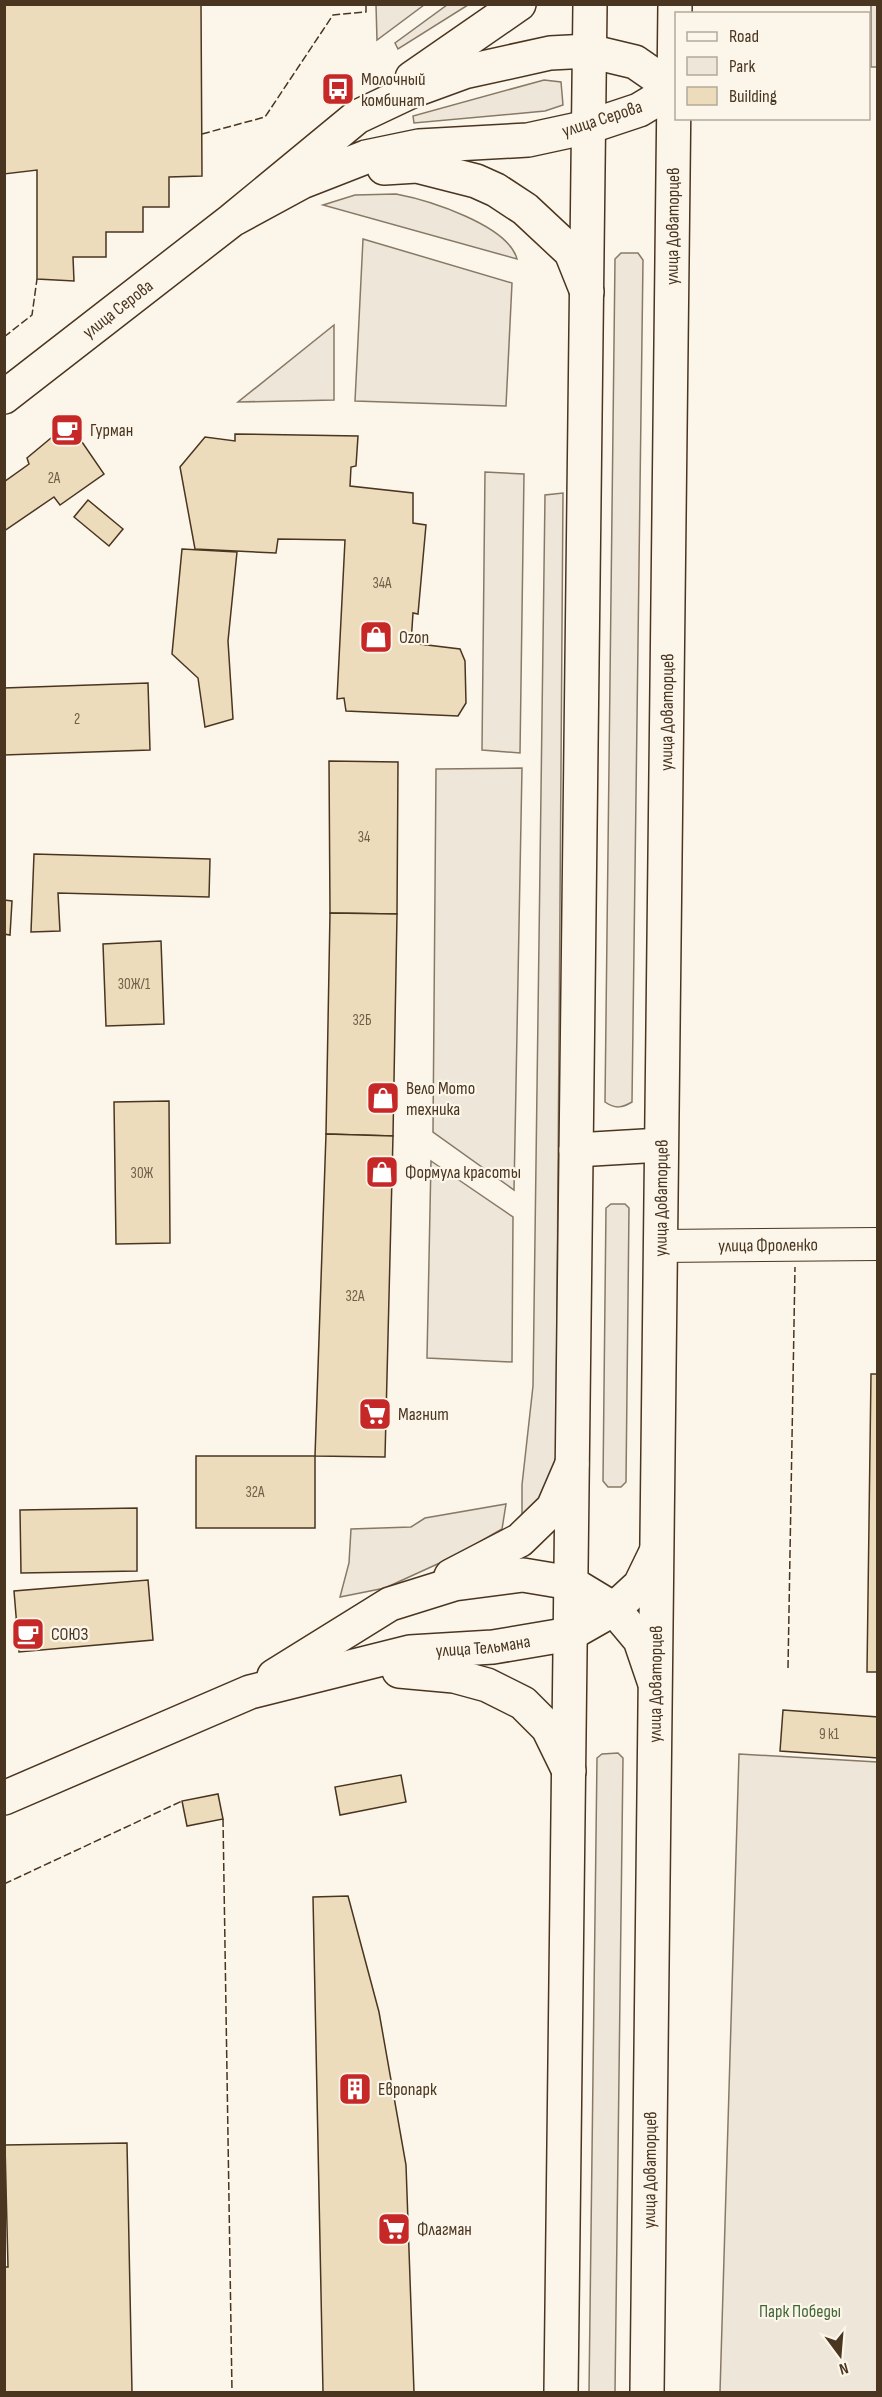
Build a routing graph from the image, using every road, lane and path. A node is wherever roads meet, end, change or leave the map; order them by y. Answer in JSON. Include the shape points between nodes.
{"nodes":[{"id":1,"x":519,"y":4,"type":"edge"},
{"id":2,"x":590,"y":4,"type":"edge"},
{"id":3,"x":675,"y":4,"type":"edge"},
{"id":4,"x":589,"y":51,"type":"junction"},
{"id":5,"x":674,"y":89,"type":"junction"},
{"id":6,"x":357,"y":117,"type":"junction"},
{"id":7,"x":588,"y":127,"type":"junction"},
{"id":8,"x":302,"y":182,"type":"junction"},
{"id":9,"x":231,"y":220,"type":"junction"},
{"id":10,"x":587,"y":292,"type":"junction"},
{"id":11,"x":4,"y":397,"type":"edge"},
{"id":12,"x":661,"y":1146,"type":"junction"},
{"id":13,"x":576,"y":1150,"type":"junction"},
{"id":14,"x":878,"y":1244,"type":"edge"},
{"id":15,"x":660,"y":1246,"type":"junction"},
{"id":16,"x":572,"y":1464,"type":"junction"},
{"id":17,"x":656,"y":1552,"type":"junction"},
{"id":18,"x":571,"y":1583,"type":"junction"},
{"id":19,"x":390,"y":1604,"type":"junction"},
{"id":20,"x":614,"y":1609,"type":"junction"},
{"id":21,"x":570,"y":1634,"type":"junction"},
{"id":22,"x":344,"y":1668,"type":"junction"},
{"id":23,"x":654,"y":1682,"type":"junction"},
{"id":24,"x":250,"y":1692,"type":"junction"},
{"id":25,"x":569,"y":1771,"type":"junction"},
{"id":26,"x":4,"y":1798,"type":"edge"},
{"id":27,"x":561,"y":2392,"type":"edge"},
{"id":28,"x":647,"y":2392,"type":"edge"}],
"edges":[{"from":1,"to":6,"type":"main road","name":"улица Серова"},
{"from":2,"to":4,"type":"main road"},
{"from":3,"to":5,"type":"main road","name":"улица Доваторцев"},
{"from":4,"to":5,"type":"main road","name":"улица Серова","via":[[635,62]]},
{"from":4,"to":6,"type":"main road","name":"улица Серова","via":[[550,53],[464,72]]},
{"from":4,"to":7,"type":"main road"},
{"from":5,"to":7,"type":"main road","name":"улица Серова","via":[[639,110]]},
{"from":5,"to":12,"type":"main road","name":"улица Доваторцев"},
{"from":6,"to":9,"type":"main road","name":"улица Серова"},
{"from":7,"to":8,"type":"main road","name":"улица Серова","via":[[528,140],[419,146],[366,157]]},
{"from":7,"to":10,"type":"main road"},
{"from":8,"to":9,"type":"main road","name":"улица Серова"},
{"from":8,"to":10,"type":"main road","name":"улица Серова","via":[[368,169],[417,166],[476,181],[525,209],[571,252]]},
{"from":9,"to":11,"type":"main road","name":"улица Серова"},
{"from":10,"to":13,"type":"main road"},
{"from":12,"to":13,"type":"main road"},
{"from":12,"to":15,"type":"main road","name":"улица Доваторцев"},
{"from":13,"to":16,"type":"main road"},
{"from":14,"to":15,"type":"street","name":"улица Фроленко"},
{"from":15,"to":17,"type":"main road","name":"улица Доваторцев"},
{"from":16,"to":18,"type":"main road"},
{"from":16,"to":19,"type":"main road","name":"улица Тельмана","via":[[553,1508],[520,1540]]},
{"from":17,"to":20,"type":"main road","name":"улица Тельмана","via":[[640,1585]]},
{"from":17,"to":23,"type":"main road","name":"улица Доваторцев"},
{"from":18,"to":19,"type":"main road","name":"улица Тельмана","via":[[523,1575],[454,1584]]},
{"from":18,"to":20,"type":"main road","name":"улица Тельмана"},
{"from":18,"to":21,"type":"main road"},
{"from":19,"to":24,"type":"main road","name":"улица Тельмана"},
{"from":20,"to":21,"type":"main road","name":"улица Тельмана"},
{"from":20,"to":23,"type":"main road","name":"улица Тельмана","via":[[640,1640]]},
{"from":21,"to":22,"type":"main road","name":"улица Тельмана","via":[[493,1647],[410,1652]]},
{"from":21,"to":25,"type":"main road"},
{"from":22,"to":24,"type":"main road","name":"улица Тельмана"},
{"from":22,"to":25,"type":"main road","name":"улица Тельмана","via":[[441,1674],[487,1685],[523,1703],[548,1728]]},
{"from":23,"to":28,"type":"main road","name":"улица Доваторцев"},
{"from":24,"to":26,"type":"main road","name":"улица Тельмана"},
{"from":25,"to":27,"type":"main road"}]}
